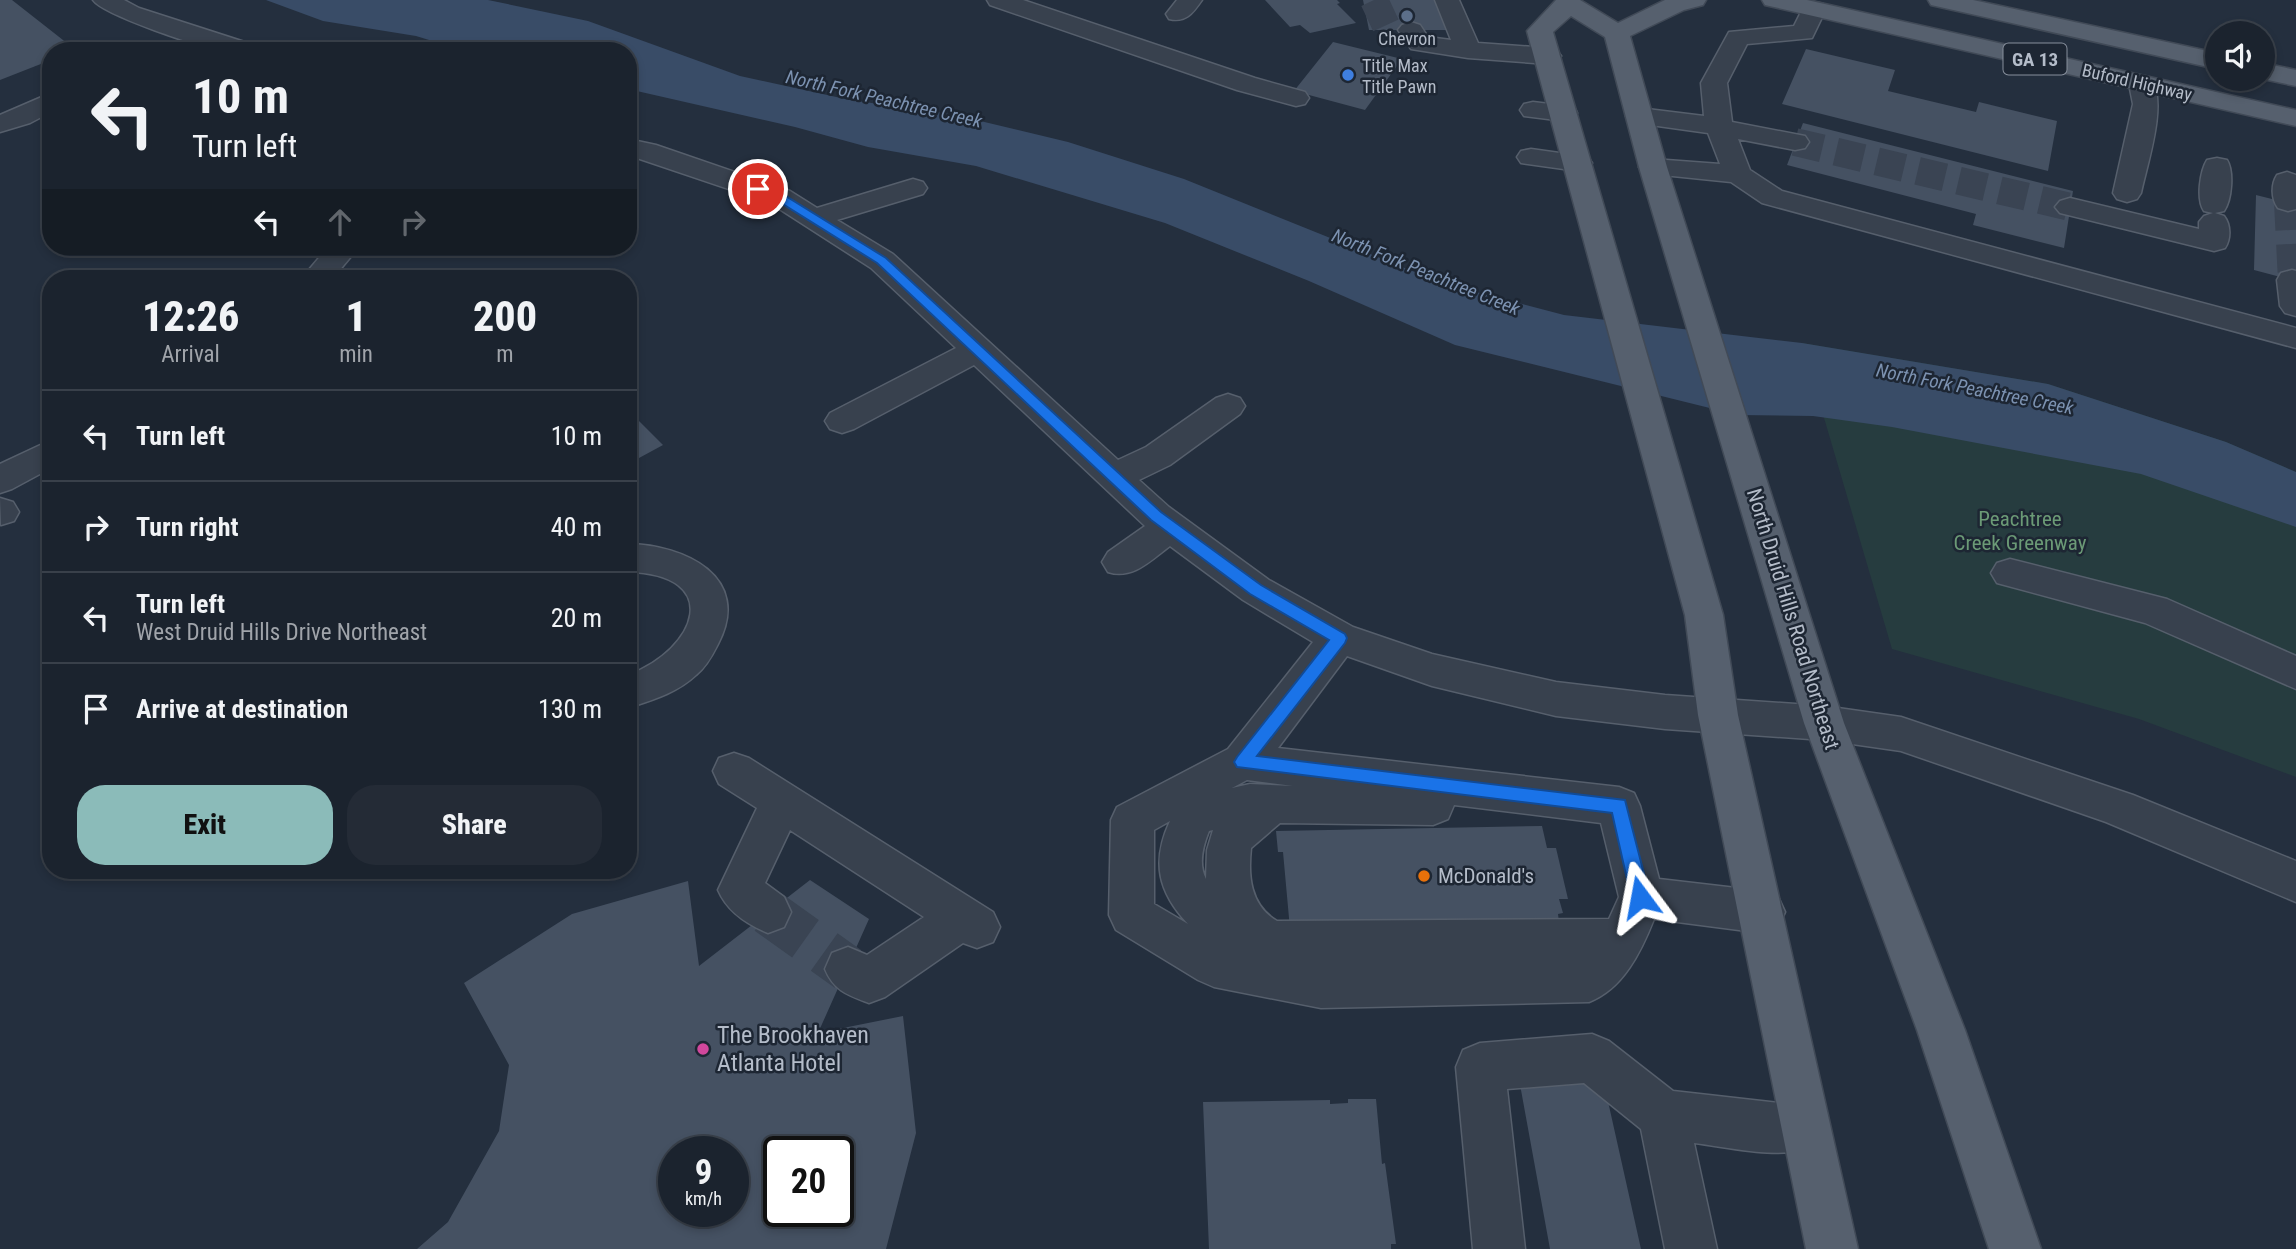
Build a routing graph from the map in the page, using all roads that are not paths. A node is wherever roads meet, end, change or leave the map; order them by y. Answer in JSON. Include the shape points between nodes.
{"nodes":[{"id":1,"x":105,"y":0,"type":"edge"},
{"id":2,"x":999,"y":0,"type":"edge"},
{"id":3,"x":1447,"y":0,"type":"edge"},
{"id":4,"x":1693,"y":0,"type":"edge"},
{"id":5,"x":1774,"y":0,"type":"edge"},
{"id":6,"x":1940,"y":0,"type":"edge"},
{"id":7,"x":1568,"y":2,"type":"edge"},
{"id":8,"x":1814,"y":9,"type":"junction"},
{"id":9,"x":1617,"y":33,"type":"junction"},
{"id":10,"x":1406,"y":35,"type":"dead end"},
{"id":11,"x":220,"y":42,"type":"edge"},
{"id":12,"x":1468,"y":50,"type":"junction"},
{"id":13,"x":1548,"y":56,"type":"junction"},
{"id":14,"x":2205,"y":58,"type":"edge"},
{"id":15,"x":2275,"y":74,"type":"edge"},
{"id":16,"x":2296,"y":78,"type":"edge"},
{"id":17,"x":2142,"y":83,"type":"junction"},
{"id":18,"x":1296,"y":98,"type":"dead end"},
{"id":19,"x":42,"y":106,"type":"edge"},
{"id":20,"x":1533,"y":110,"type":"dead end"},
{"id":21,"x":1564,"y":113,"type":"junction"},
{"id":22,"x":1639,"y":116,"type":"junction"},
{"id":23,"x":2296,"y":118,"type":"edge"},
{"id":24,"x":0,"y":124,"type":"edge"},
{"id":25,"x":1718,"y":127,"type":"junction"},
{"id":26,"x":1795,"y":142,"type":"tunnel mouth"},
{"id":27,"x":637,"y":149,"type":"edge"},
{"id":28,"x":1531,"y":158,"type":"dead end"},
{"id":29,"x":1578,"y":163,"type":"junction"},
{"id":30,"x":2217,"y":166,"type":"dead end"},
{"id":31,"x":1653,"y":167,"type":"junction"},
{"id":32,"x":1738,"y":174,"type":"junction"},
{"id":33,"x":913,"y":188,"type":"dead end"},
{"id":34,"x":2127,"y":193,"type":"dead end"},
{"id":35,"x":2070,"y":207,"type":"tunnel mouth"},
{"id":36,"x":813,"y":218,"type":"junction"},
{"id":37,"x":336,"y":256,"type":"edge"},
{"id":38,"x":324,"y":270,"type":"edge"},
{"id":39,"x":2296,"y":338,"type":"edge"},
{"id":40,"x":978,"y":350,"type":"junction"},
{"id":41,"x":1227,"y":406,"type":"dead end"},
{"id":42,"x":842,"y":421,"type":"dead end"},
{"id":43,"x":42,"y":457,"type":"edge"},
{"id":44,"x":1114,"y":477,"type":"junction"},
{"id":45,"x":0,"y":480,"type":"edge"},
{"id":46,"x":1170,"y":527,"type":"junction"},
{"id":47,"x":637,"y":557,"type":"edge"},
{"id":48,"x":1121,"y":562,"type":"dead end"},
{"id":49,"x":2010,"y":572,"type":"dead end"},
{"id":50,"x":1339,"y":638,"type":"junction"},
{"id":51,"x":2296,"y":673,"type":"edge"},
{"id":52,"x":637,"y":689,"type":"edge"},
{"id":53,"x":1718,"y":715,"type":"junction"},
{"id":54,"x":1824,"y":723,"type":"junction"},
{"id":55,"x":1243,"y":762,"type":"junction"},
{"id":56,"x":734,"y":771,"type":"dead end"},
{"id":57,"x":1506,"y":792,"type":"junction"},
{"id":58,"x":781,"y":802,"type":"junction"},
{"id":59,"x":2296,"y":882,"type":"edge"},
{"id":60,"x":1640,"y":897,"type":"junction"},
{"id":61,"x":768,"y":912,"type":"tunnel mouth"},
{"id":62,"x":1762,"y":912,"type":"junction"},
{"id":63,"x":1623,"y":940,"type":"junction"},
{"id":64,"x":848,"y":969,"type":"tunnel mouth"},
{"id":65,"x":1663,"y":1115,"type":"junction"},
{"id":66,"x":1804,"y":1127,"type":"junction"},
{"id":67,"x":1499,"y":1249,"type":"edge"},
{"id":68,"x":1691,"y":1249,"type":"edge"},
{"id":69,"x":1832,"y":1249,"type":"edge"},
{"id":70,"x":2015,"y":1249,"type":"edge"}],
"edges":[{"from":1,"to":11,"type":"street","via":[[130,13]]},
{"from":2,"to":18,"type":"street"},
{"from":3,"to":12,"type":"street"},
{"from":4,"to":9,"type":"main road"},
{"from":5,"to":8,"type":"main road","name":"Buford Highway","number":"GA 13"},
{"from":6,"to":14,"type":"main road","name":"Buford Highway","number":"GA 13"},
{"from":7,"to":9,"type":"main road"},
{"from":7,"to":13,"type":"main road","via":[[1540,31]]},
{"from":8,"to":17,"type":"main road","name":"Buford Highway","number":"GA 13"},
{"from":8,"to":25,"type":"street","via":[[1804,33],[1738,37],[1714,83]]},
{"from":9,"to":22,"type":"main road","name":"North Druid Hills Road Northeast"},
{"from":10,"to":12,"type":"street"},
{"from":12,"to":13,"type":"street"},
{"from":13,"to":21,"type":"main road"},
{"from":15,"to":16,"type":"main road"},
{"from":17,"to":23,"type":"main road","name":"Buford Highway","number":"GA 13"},
{"from":17,"to":34,"type":"street","via":[[2146,104]]},
{"from":19,"to":24,"type":"street"},
{"from":20,"to":21,"type":"street"},
{"from":21,"to":29,"type":"main road"},
{"from":22,"to":25,"type":"street"},
{"from":22,"to":31,"type":"main road","name":"North Druid Hills Road Northeast"},
{"from":25,"to":26,"type":"street"},
{"from":25,"to":32,"type":"street"},
{"from":27,"to":36,"type":"street","via":[[780,197]]},
{"from":28,"to":29,"type":"street"},
{"from":29,"to":53,"type":"main road","via":[[1704,615]]},
{"from":30,"to":35,"type":"street","via":[[2214,242]]},
{"from":31,"to":32,"type":"street"},
{"from":31,"to":54,"type":"main road","name":"North Druid Hills Road Northeast"},
{"from":32,"to":39,"type":"street","via":[[1772,197]]},
{"from":33,"to":36,"type":"street"},
{"from":36,"to":40,"type":"street","via":[[881,261]]},
{"from":37,"to":38,"type":"street"},
{"from":40,"to":42,"type":"street"},
{"from":40,"to":44,"type":"street"},
{"from":41,"to":44,"type":"street","via":[[1158,456]]},
{"from":43,"to":45,"type":"street"},
{"from":44,"to":46,"type":"street"},
{"from":46,"to":48,"type":"street"},
{"from":46,"to":50,"type":"street","via":[[1256,590]]},
{"from":47,"to":52,"type":"street","via":[[669,561],[690,572],[703,588],[709,607],[707,629],[695,651],[674,670]]},
{"from":49,"to":51,"type":"street","via":[[2154,610]]},
{"from":50,"to":53,"type":"street","via":[[1432,670],[1556,699]]},
{"from":50,"to":55,"type":"street"},
{"from":53,"to":54,"type":"street"},
{"from":53,"to":62,"type":"main road"},
{"from":54,"to":59,"type":"street","via":[[1901,734],[2119,808]]},
{"from":54,"to":70,"type":"main road","name":"North Druid Hills Road Northeast","via":[[1941,1030]]},
{"from":55,"to":57,"type":"street"},
{"from":55,"to":63,"type":"street","via":[[1132,820],[1132,915],[1214,965],[1321,986],[1589,980]]},
{"from":56,"to":58,"type":"street"},
{"from":57,"to":60,"type":"street","via":[[1619,806]]},
{"from":57,"to":63,"type":"street","via":[[1450,807],[1271,804],[1230,839],[1226,862],[1232,901],[1249,928],[1272,942]]},
{"from":58,"to":61,"type":"street","via":[[740,890]]},
{"from":58,"to":64,"type":"street","via":[[969,922],[869,981]]},
{"from":60,"to":62,"type":"street"},
{"from":60,"to":63,"type":"street"},
{"from":62,"to":66,"type":"main road"},
{"from":65,"to":66,"type":"street"},
{"from":65,"to":67,"type":"street","via":[[1592,1058],[1479,1067]]},
{"from":65,"to":68,"type":"street"},
{"from":66,"to":69,"type":"main road"}]}
